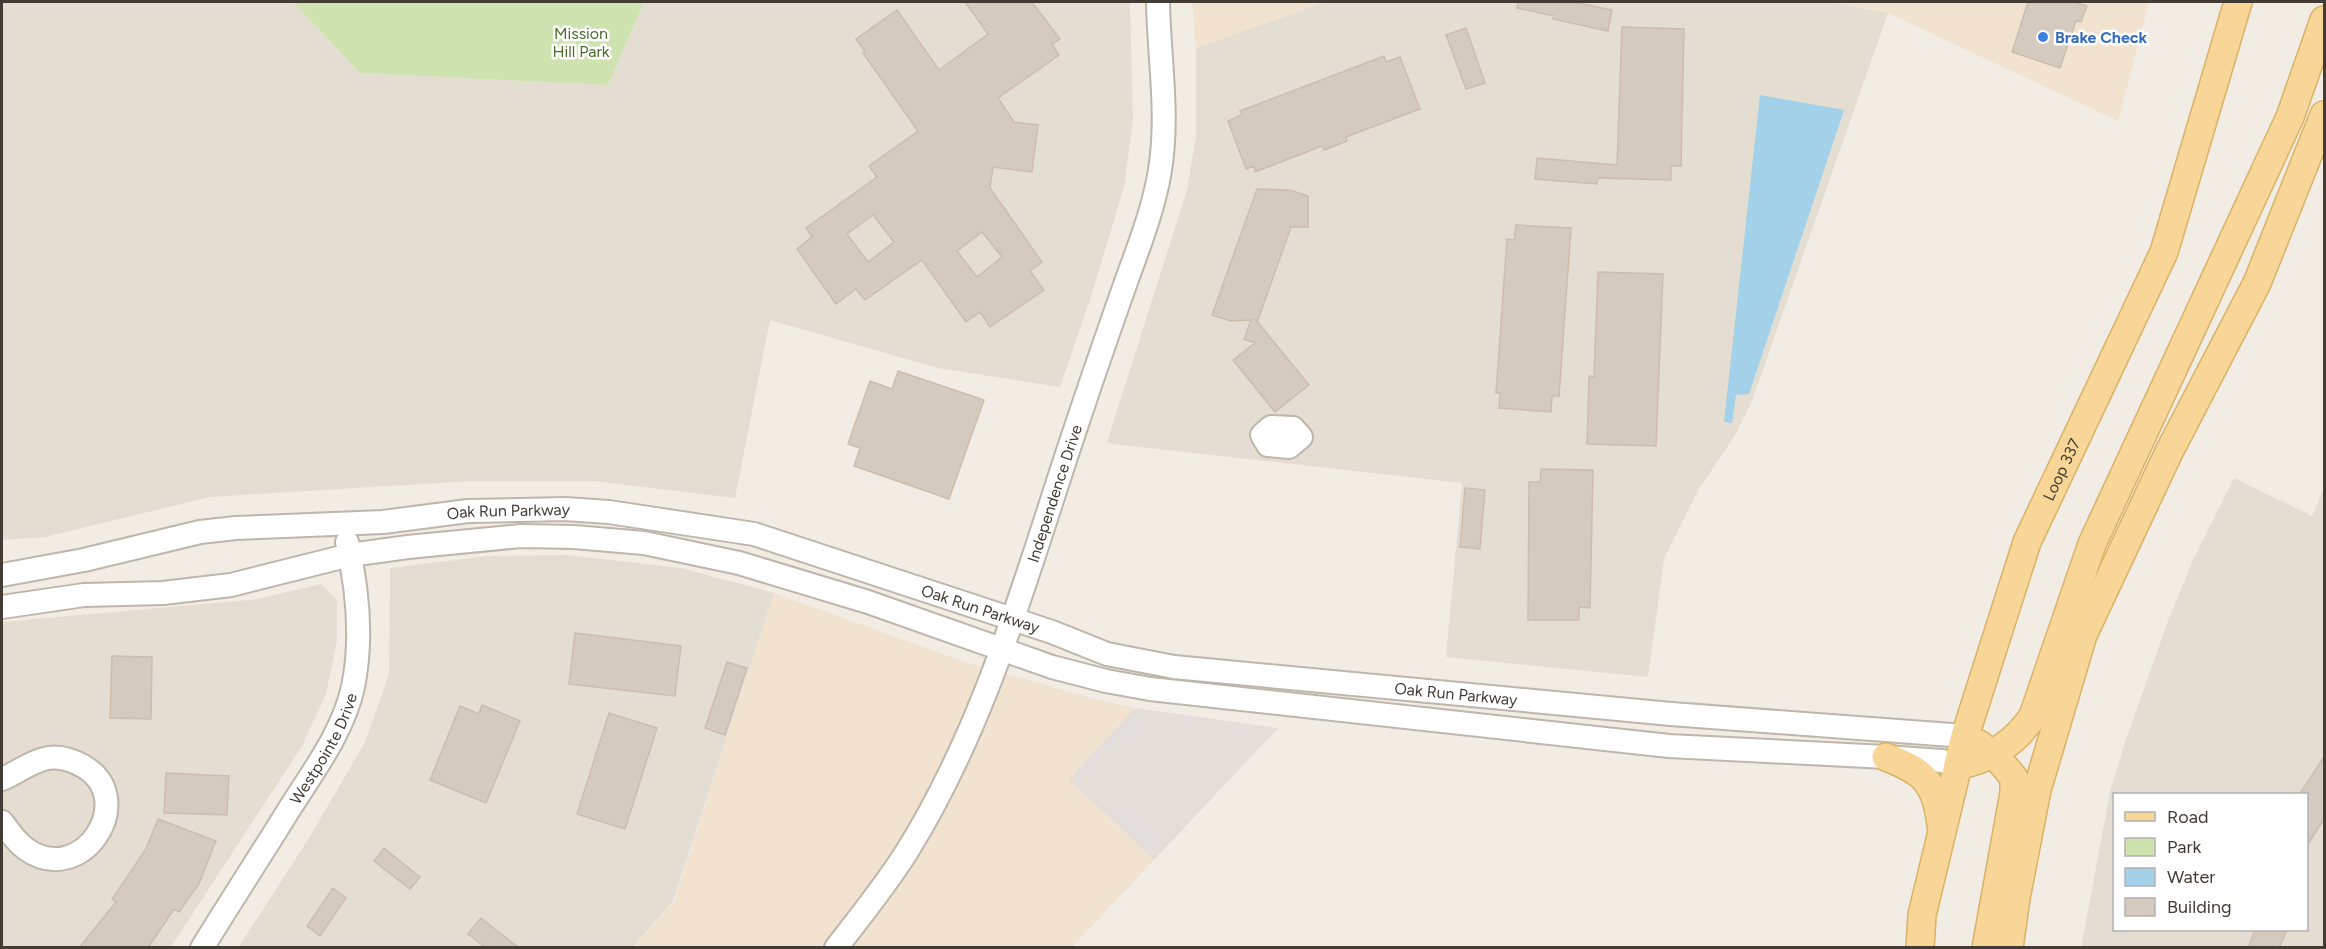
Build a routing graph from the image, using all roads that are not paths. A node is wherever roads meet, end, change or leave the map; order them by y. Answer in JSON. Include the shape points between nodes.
{"nodes":[{"id":1,"x":1158,"y":2,"type":"edge"},
{"id":2,"x":2238,"y":2,"type":"edge"},
{"id":3,"x":2325,"y":21,"type":"edge"},
{"id":4,"x":2324,"y":120,"type":"edge"},
{"id":5,"x":344,"y":524,"type":"junction"},
{"id":6,"x":350,"y":555,"type":"junction"},
{"id":7,"x":2,"y":575,"type":"edge"},
{"id":8,"x":2,"y":607,"type":"edge"},
{"id":9,"x":1013,"y":620,"type":"junction"},
{"id":10,"x":1004,"y":650,"type":"junction"},
{"id":11,"x":1965,"y":736,"type":"junction"},
{"id":12,"x":1992,"y":753,"type":"junction"},
{"id":13,"x":1886,"y":757,"type":"junction"},
{"id":14,"x":1958,"y":765,"type":"junction"},
{"id":15,"x":2,"y":779,"type":"edge"},
{"id":16,"x":2,"y":822,"type":"edge"},
{"id":17,"x":1942,"y":832,"type":"junction"},
{"id":18,"x":202,"y":948,"type":"edge"},
{"id":19,"x":836,"y":948,"type":"edge"},
{"id":20,"x":1920,"y":948,"type":"edge"},
{"id":21,"x":1986,"y":948,"type":"edge"},
{"id":22,"x":2009,"y":948,"type":"edge"}],
"edges":[{"from":1,"to":9,"type":"street","name":"Independence Drive","via":[[1164,125],[1156,190]]},
{"from":2,"to":11,"type":"main road","name":"Loop 337","via":[[2164,252],[2027,543]]},
{"from":3,"to":12,"type":"main road","via":[[2290,117],[2092,544],[2033,716],[2023,731]]},
{"from":4,"to":22,"type":"main road","via":[[2257,283],[2169,452],[2083,635],[2037,790]]},
{"from":5,"to":6,"type":"street","name":"Westpointe Drive"},
{"from":5,"to":7,"type":"street","name":"Oak Run Parkway","via":[[200,532]]},
{"from":5,"to":9,"type":"street","name":"Oak Run Parkway","via":[[517,508],[630,515],[754,534]]},
{"from":6,"to":8,"type":"street","name":"Oak Run Parkway","via":[[231,585],[163,593],[84,595]]},
{"from":6,"to":10,"type":"street","name":"Oak Run Parkway","via":[[521,536],[644,543],[777,573]]},
{"from":6,"to":18,"type":"street","name":"Westpointe Drive","via":[[358,603],[358,645],[353,687],[342,720]]},
{"from":9,"to":10,"type":"street","name":"Independence Drive"},
{"from":9,"to":11,"type":"street","name":"Oak Run Parkway","via":[[1107,654],[1174,667],[1671,714]]},
{"from":10,"to":13,"type":"street","name":"Oak Run Parkway","via":[[1052,667],[1150,689],[1669,746]]},
{"from":10,"to":19,"type":"street","name":"Independence Drive","via":[[934,804],[905,854]]},
{"from":11,"to":12,"type":"main road"},
{"from":11,"to":14,"type":"main road","name":"Loop 337"},
{"from":12,"to":14,"type":"main road"},
{"from":12,"to":21,"type":"main road","via":[[2014,778],[2014,793]]},
{"from":13,"to":14,"type":"street","name":"Oak Run Parkway"},
{"from":13,"to":17,"type":"main road","via":[[1909,766],[1929,782],[1938,804]]},
{"from":14,"to":17,"type":"main road","name":"Loop 337"},
{"from":15,"to":16,"type":"street","via":[[49,758],[75,761],[99,783],[106,814],[96,839],[81,851],[62,858],[36,855]]},
{"from":17,"to":20,"type":"main road","name":"Loop 337","via":[[1922,915]]}]}
